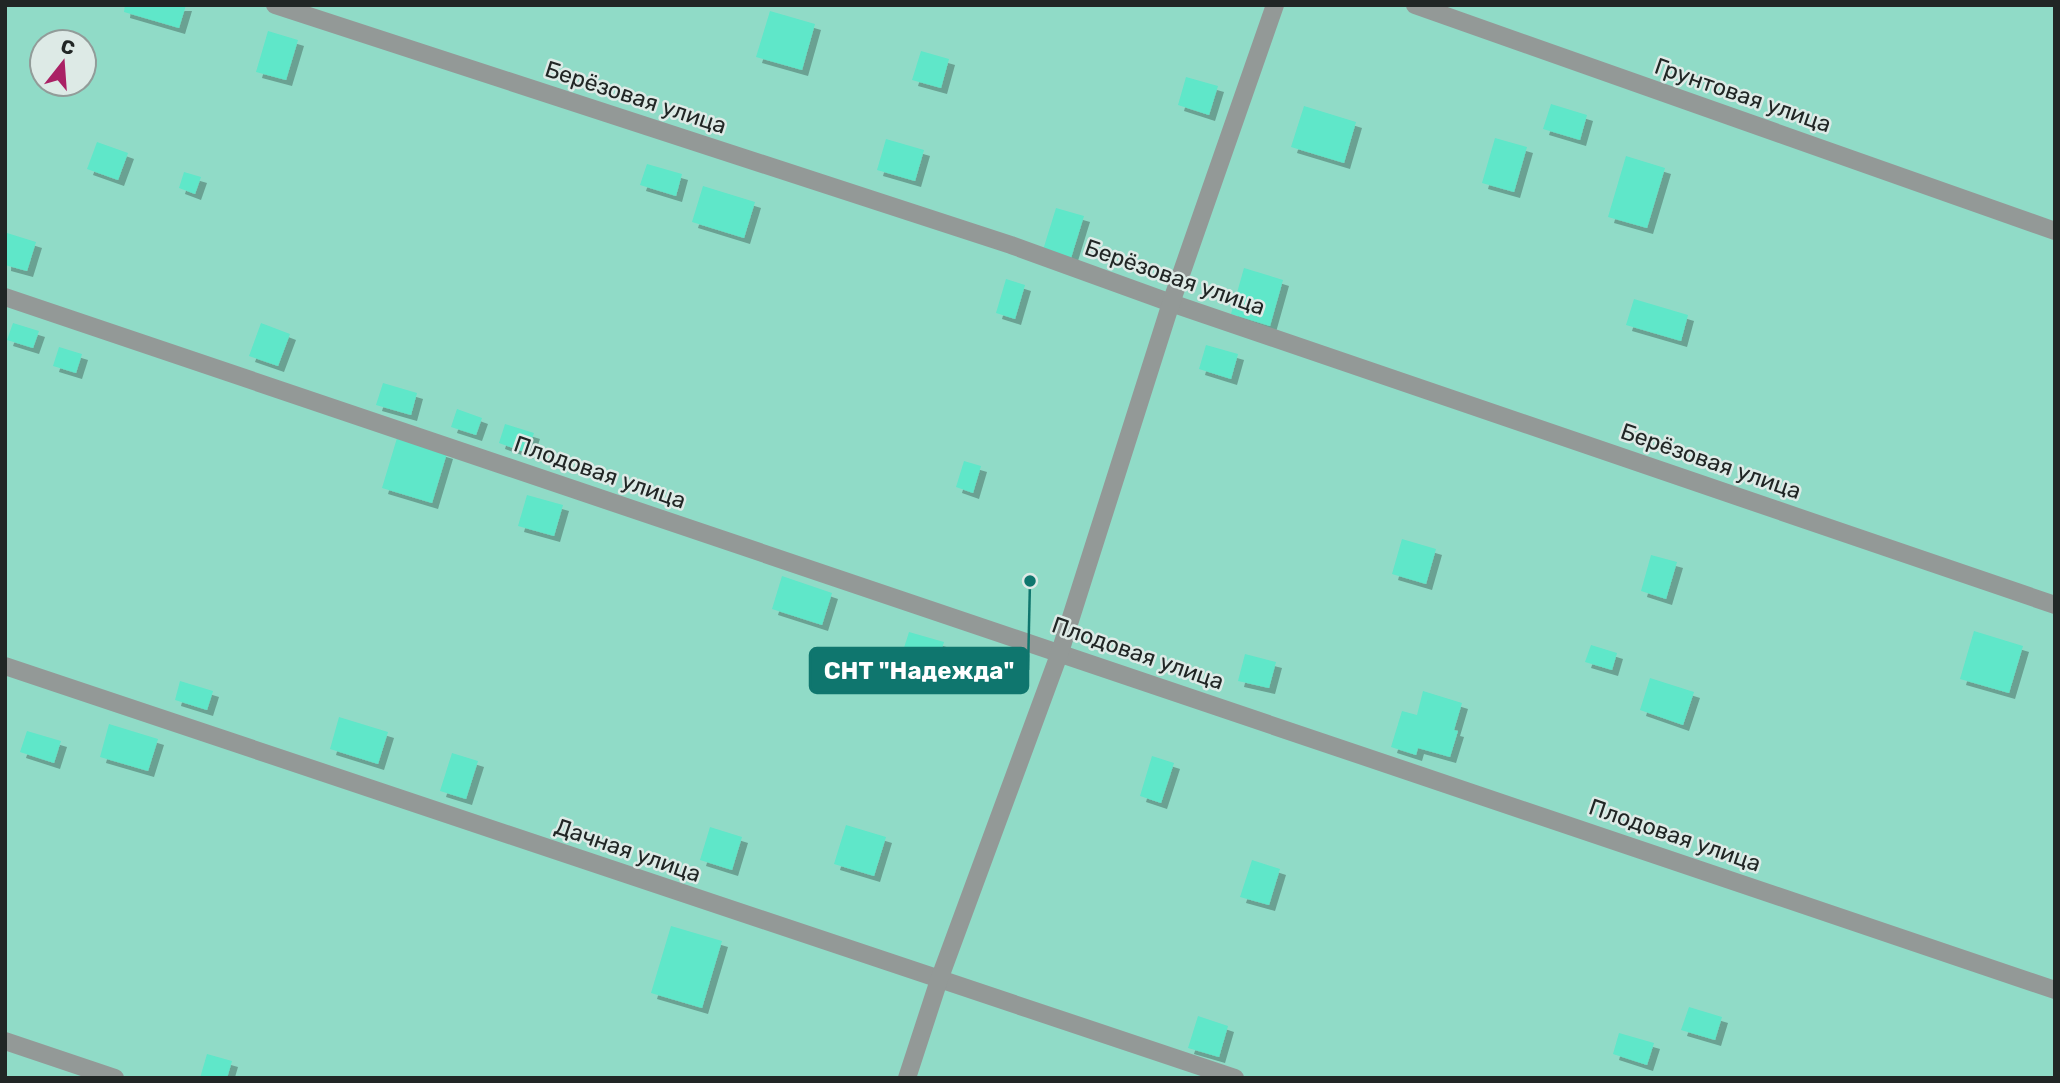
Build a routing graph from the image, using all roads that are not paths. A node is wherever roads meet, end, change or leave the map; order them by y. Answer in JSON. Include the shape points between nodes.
{"nodes":[{"id":1,"x":275,"y":5,"type":"edge"},
{"id":2,"x":1275,"y":5,"type":"edge"},
{"id":3,"x":1415,"y":5,"type":"edge"},
{"id":4,"x":2055,"y":231,"type":"edge"},
{"id":5,"x":5,"y":297,"type":"edge"},
{"id":6,"x":1171,"y":303,"type":"junction"},
{"id":7,"x":2055,"y":605,"type":"edge"},
{"id":8,"x":1060,"y":652,"type":"junction"},
{"id":9,"x":5,"y":666,"type":"edge"},
{"id":10,"x":939,"y":980,"type":"junction"},
{"id":11,"x":2055,"y":990,"type":"edge"},
{"id":12,"x":5,"y":1041,"type":"edge"},
{"id":13,"x":115,"y":1078,"type":"edge"},
{"id":14,"x":907,"y":1078,"type":"edge"},
{"id":15,"x":1235,"y":1078,"type":"edge"}],
"edges":[{"from":1,"to":6,"type":"street","name":"Берёзовая улица","via":[[1011,245]]},
{"from":2,"to":6,"type":"street"},
{"from":3,"to":4,"type":"street","name":"Грунтовая улица"},
{"from":5,"to":8,"type":"street","name":"Плодовая улица"},
{"from":6,"to":7,"type":"street","name":"Берёзовая улица"},
{"from":6,"to":8,"type":"street"},
{"from":8,"to":10,"type":"street"},
{"from":8,"to":11,"type":"street","name":"Плодовая улица"},
{"from":9,"to":10,"type":"street","name":"Дачная улица"},
{"from":10,"to":14,"type":"street"},
{"from":10,"to":15,"type":"street","name":"Дачная улица"},
{"from":12,"to":13,"type":"street"}]}
